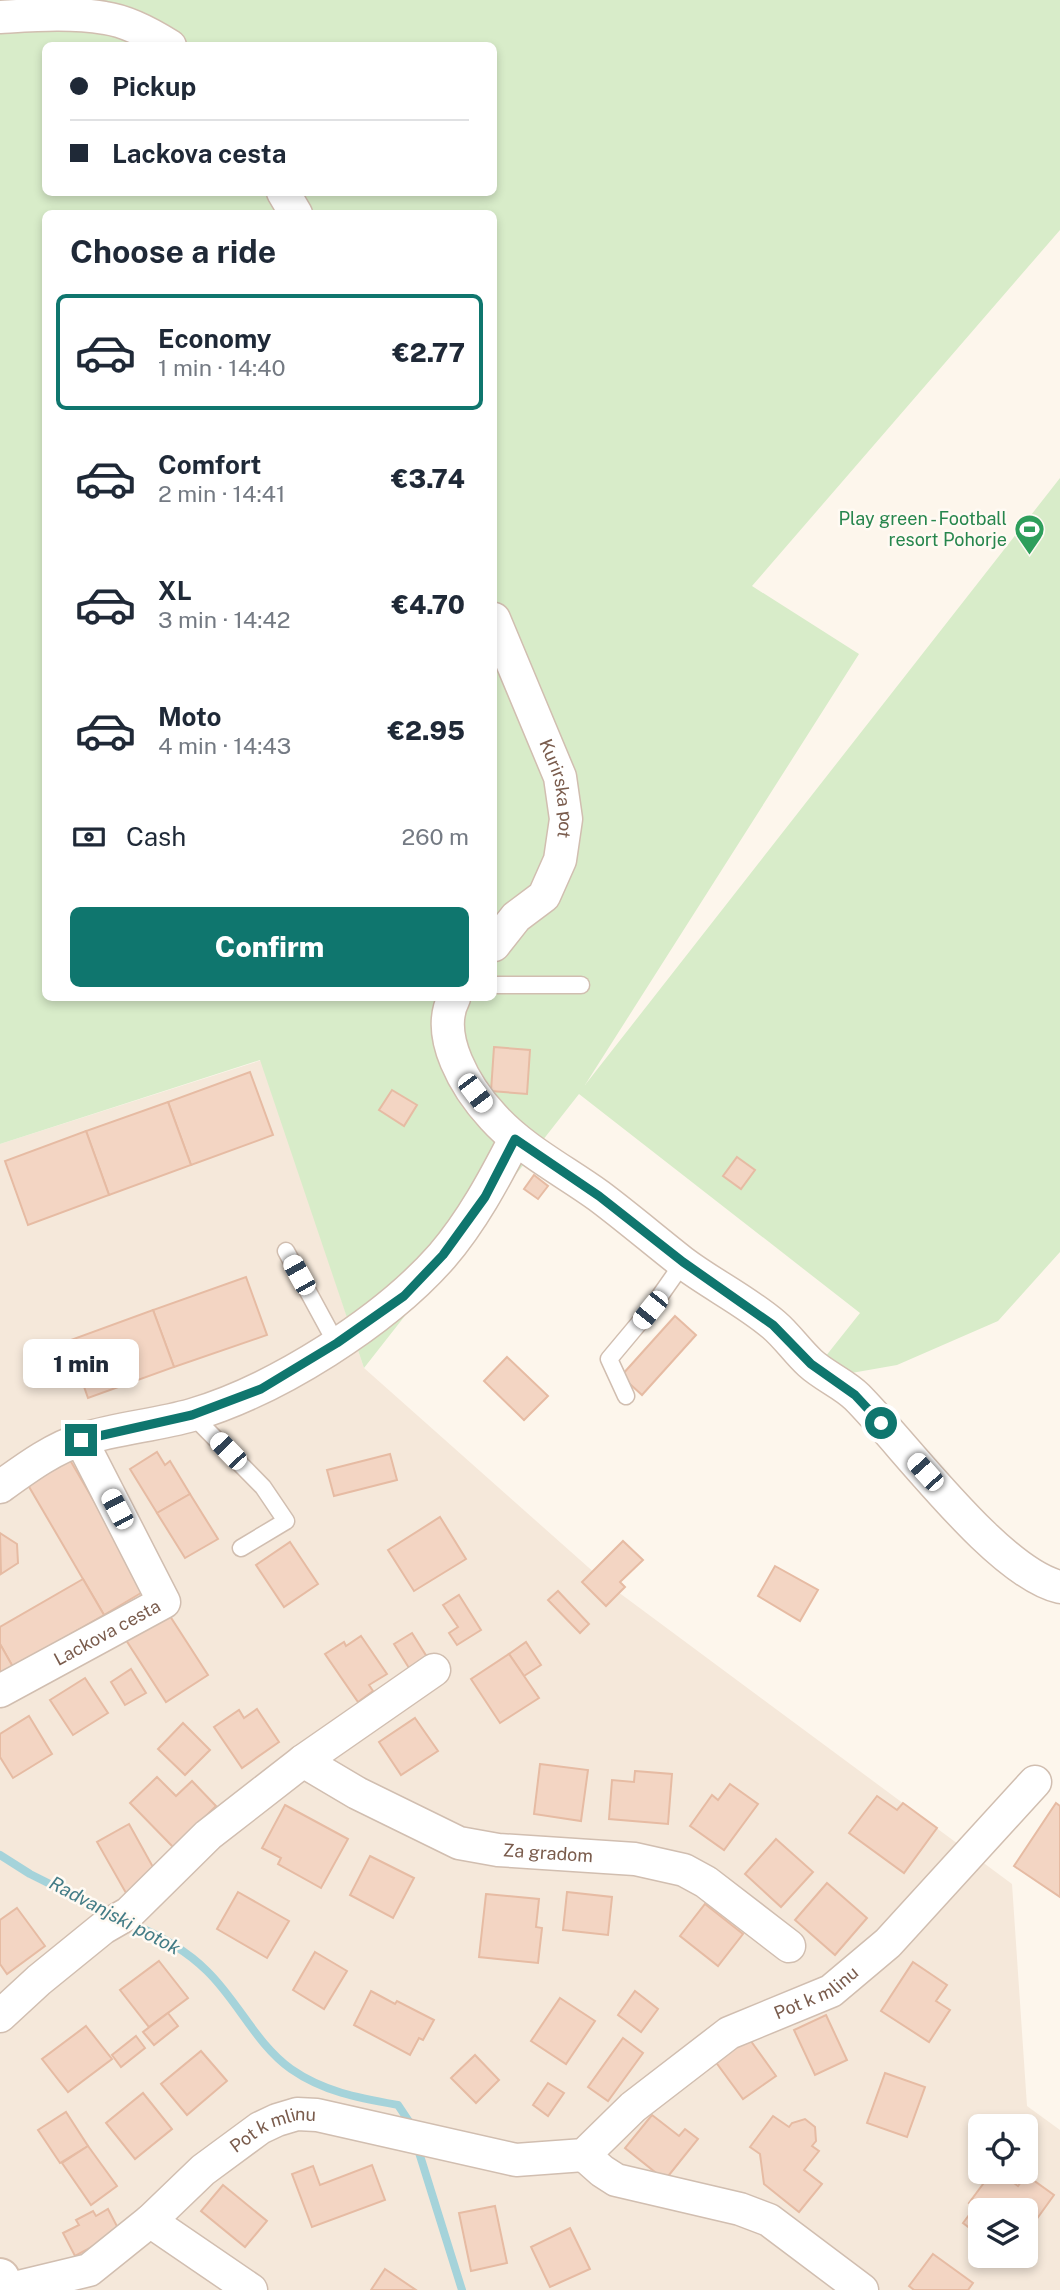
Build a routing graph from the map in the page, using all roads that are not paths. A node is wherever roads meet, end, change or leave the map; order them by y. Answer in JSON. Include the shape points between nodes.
{"nodes":[{"id":1,"x":0,"y":17,"type":"edge"},
{"id":2,"x":164,"y":42,"type":"edge"},
{"id":3,"x":497,"y":626,"type":"edge"},
{"id":4,"x":497,"y":940,"type":"edge"},
{"id":5,"x":497,"y":985,"type":"edge"},
{"id":6,"x":581,"y":985,"type":"dead end"},
{"id":7,"x":452,"y":1001,"type":"edge"},
{"id":8,"x":515,"y":1139,"type":"junction"},
{"id":9,"x":286,"y":1251,"type":"dead end"},
{"id":10,"x":683,"y":1262,"type":"junction"},
{"id":11,"x":337,"y":1343,"type":"junction"},
{"id":12,"x":626,"y":1396,"type":"dead end"},
{"id":13,"x":192,"y":1415,"type":"junction"},
{"id":14,"x":81,"y":1440,"type":"junction"},
{"id":15,"x":0,"y":1487,"type":"edge"},
{"id":16,"x":242,"y":1548,"type":"dead end"},
{"id":17,"x":1060,"y":1587,"type":"edge"},
{"id":18,"x":433,"y":1670,"type":"dead end"},
{"id":19,"x":0,"y":1691,"type":"edge"},
{"id":20,"x":303,"y":1761,"type":"junction"},
{"id":21,"x":1035,"y":1782,"type":"dead end"},
{"id":22,"x":789,"y":1946,"type":"dead end"},
{"id":23,"x":0,"y":2016,"type":"edge"},
{"id":24,"x":584,"y":2155,"type":"junction"},
{"id":25,"x":150,"y":2221,"type":"junction"},
{"id":26,"x":0,"y":2278,"type":"edge"},
{"id":27,"x":4,"y":2290,"type":"edge"},
{"id":28,"x":251,"y":2290,"type":"edge"},
{"id":29,"x":862,"y":2290,"type":"edge"}],
"edges":[{"from":1,"to":2,"type":"street","via":[[58,14],[107,18]]},
{"from":3,"to":4,"type":"street","name":"Kurirska pot","via":[[561,777],[566,819],[560,860],[544,896],[516,917]]},
{"from":5,"to":6,"type":"lane"},
{"from":7,"to":8,"type":"street","via":[[451,1049],[475,1093]]},
{"from":8,"to":10,"type":"street","via":[[599,1196]]},
{"from":8,"to":11,"type":"street","via":[[485,1197],[443,1255],[404,1296]]},
{"from":9,"to":11,"type":"lane"},
{"from":10,"to":12,"type":"lane","via":[[610,1359]]},
{"from":10,"to":17,"type":"street","via":[[773,1325],[811,1364],[855,1395],[971,1523],[1016,1565],[1046,1584]]},
{"from":11,"to":13,"type":"street","via":[[261,1389]]},
{"from":13,"to":14,"type":"street"},
{"from":13,"to":16,"type":"lane","via":[[263,1487],[286,1521]]},
{"from":14,"to":15,"type":"street","via":[[30,1465]]},
{"from":14,"to":19,"type":"street","name":"Lackova cesta","via":[[164,1602]]},
{"from":18,"to":20,"type":"street"},
{"from":20,"to":22,"type":"street","name":"Za gradom","via":[[459,1843],[635,1859],[684,1870]]},
{"from":20,"to":23,"type":"street","via":[[208,1835],[116,1921]]},
{"from":21,"to":24,"type":"street","name":"Pot k mlinu","via":[[888,1943],[831,1991],[729,2033],[633,2107]]},
{"from":24,"to":25,"type":"street","name":"Pot k mlinu","via":[[516,2160],[297,2114],[260,2128],[203,2170]]},
{"from":24,"to":29,"type":"street","via":[[616,2180],[769,2220]]},
{"from":25,"to":27,"type":"street","name":"Pot k mlinu","via":[[89,2270]]},
{"from":25,"to":28,"type":"street"},
{"from":26,"to":27,"type":"street"}]}
